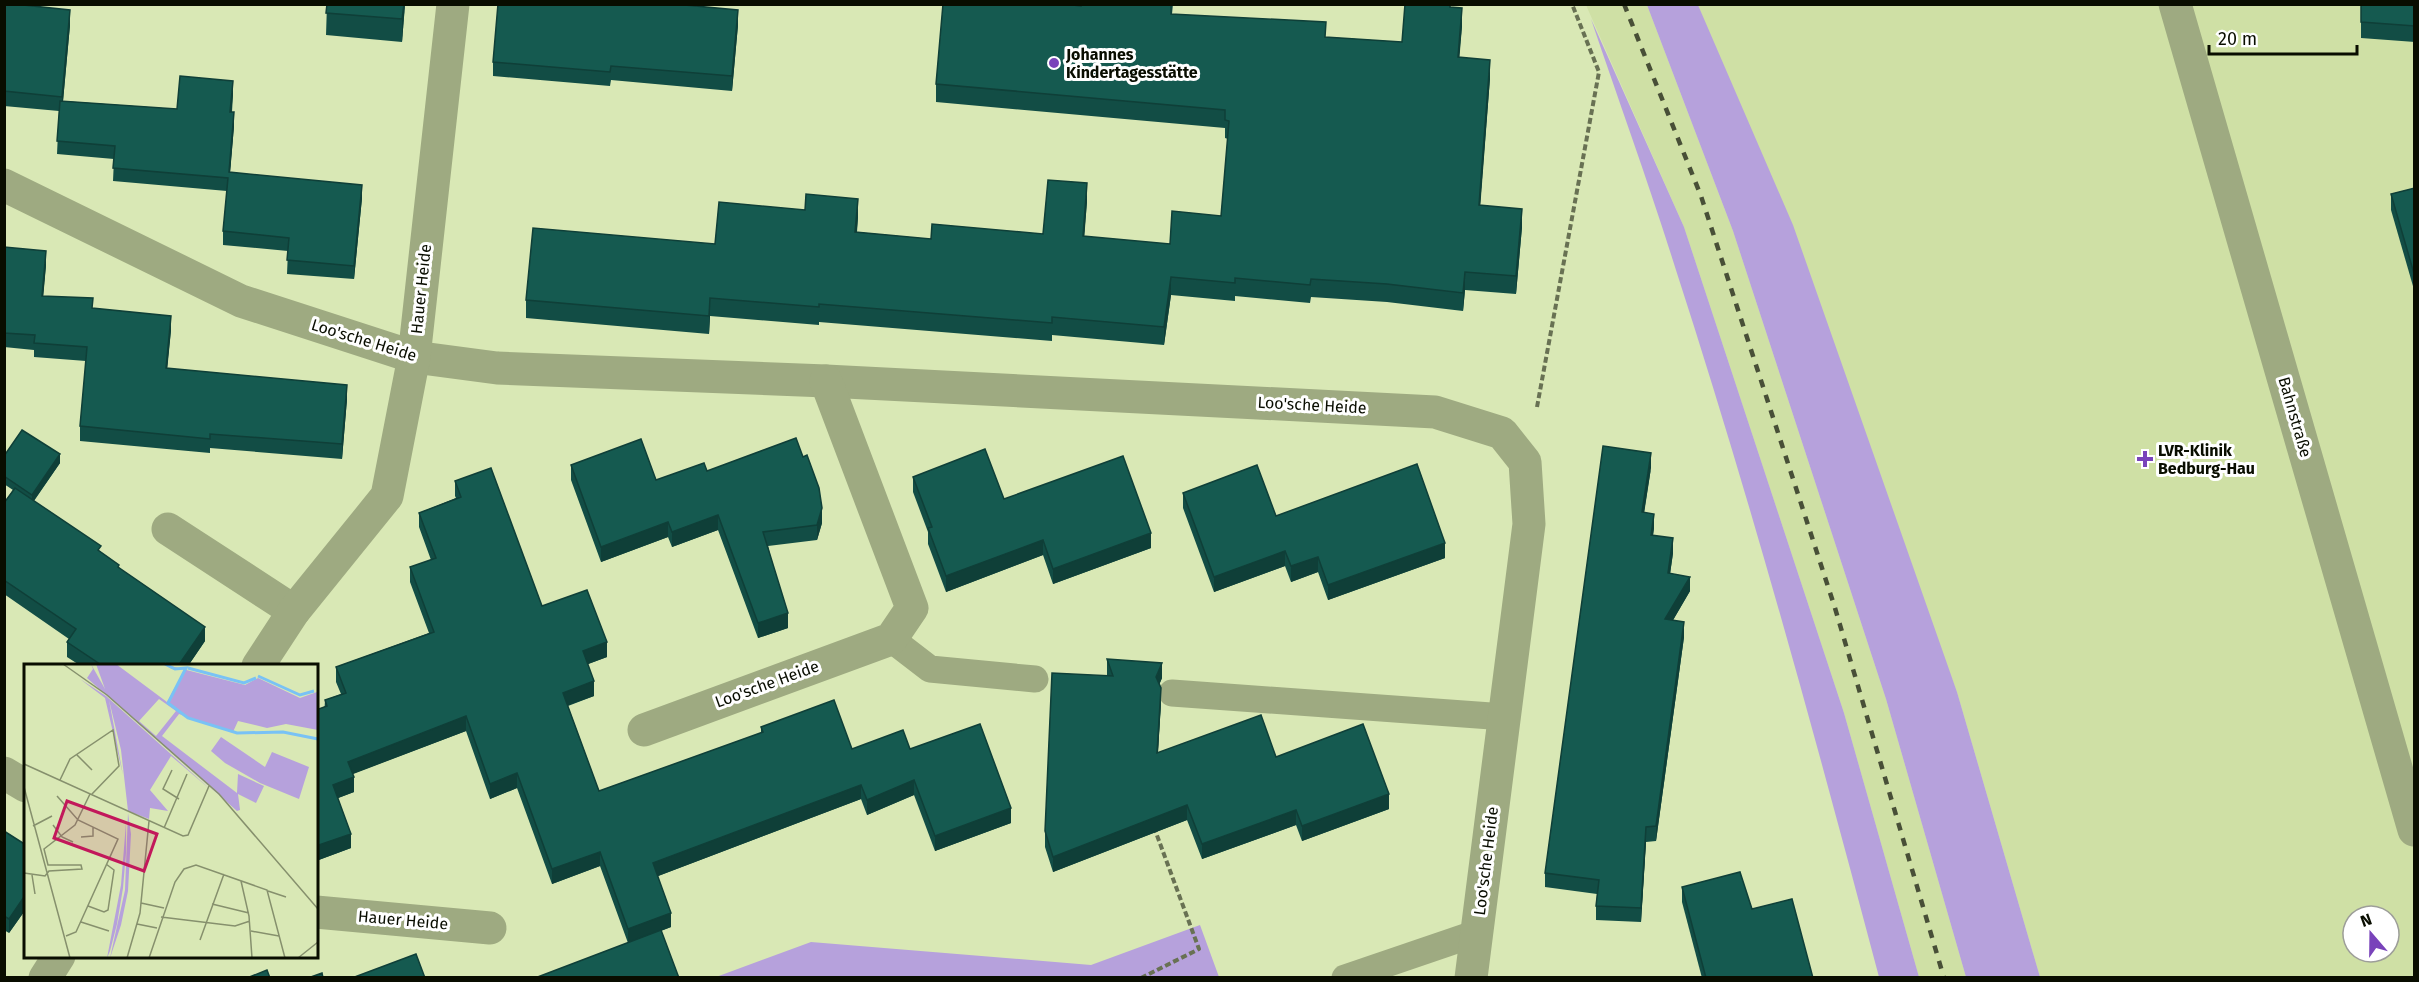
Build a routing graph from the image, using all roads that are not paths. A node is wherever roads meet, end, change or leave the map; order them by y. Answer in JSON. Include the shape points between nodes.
{"nodes":[{"id":1,"x":453,"y":4,"type":"edge"},
{"id":2,"x":2175,"y":4,"type":"edge"},
{"id":3,"x":4,"y":185,"type":"edge"},
{"id":4,"x":414,"y":357,"type":"junction"},
{"id":5,"x":826,"y":381,"type":"junction"},
{"id":6,"x":168,"y":529,"type":"dead end"},
{"id":7,"x":294,"y":611,"type":"junction"},
{"id":8,"x":891,"y":639,"type":"junction"},
{"id":9,"x":259,"y":664,"type":"edge"},
{"id":10,"x":1035,"y":679,"type":"dead end"},
{"id":11,"x":1172,"y":693,"type":"dead end"},
{"id":12,"x":1505,"y":717,"type":"junction"},
{"id":13,"x":644,"y":730,"type":"dead end"},
{"id":14,"x":4,"y":774,"type":"edge"},
{"id":15,"x":24,"y":785,"type":"edge"},
{"id":16,"x":2415,"y":830,"type":"edge"},
{"id":17,"x":318,"y":912,"type":"edge"},
{"id":18,"x":490,"y":927,"type":"dead end"},
{"id":19,"x":1477,"y":933,"type":"junction"},
{"id":20,"x":58,"y":958,"type":"edge"},
{"id":21,"x":45,"y":978,"type":"edge"},
{"id":22,"x":1345,"y":978,"type":"edge"},
{"id":23,"x":1471,"y":978,"type":"edge"}],
"edges":[{"from":1,"to":4,"type":"street","name":"Hauer Heide"},
{"from":2,"to":16,"type":"street","name":"Bahnstraße"},
{"from":3,"to":4,"type":"street","name":"Loo'sche Heide","via":[[241,301]]},
{"from":4,"to":5,"type":"street","name":"Loo'sche Heide","via":[[497,368]]},
{"from":4,"to":7,"type":"street","name":"Hauer Heide","via":[[387,496]]},
{"from":5,"to":8,"type":"street","via":[[912,608]]},
{"from":5,"to":12,"type":"street","name":"Loo'sche Heide","via":[[1435,412],[1502,433],[1525,462],[1529,524]]},
{"from":6,"to":7,"type":"street"},
{"from":7,"to":9,"type":"street","name":"Hauer Heide"},
{"from":8,"to":10,"type":"lane","via":[[930,669]]},
{"from":8,"to":13,"type":"street","name":"Loo'sche Heide"},
{"from":11,"to":12,"type":"lane"},
{"from":12,"to":19,"type":"street","name":"Loo'sche Heide"},
{"from":14,"to":15,"type":"street"},
{"from":17,"to":18,"type":"street","name":"Hauer Heide"},
{"from":19,"to":22,"type":"lane","name":"Loo'sche Heide"},
{"from":19,"to":23,"type":"street","name":"Loo'sche Heide"},
{"from":20,"to":21,"type":"street"}]}
